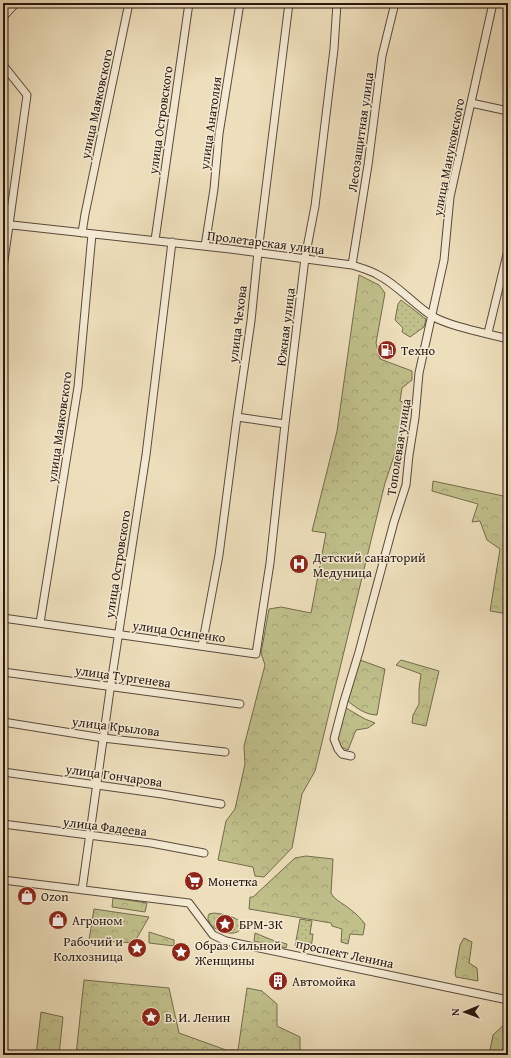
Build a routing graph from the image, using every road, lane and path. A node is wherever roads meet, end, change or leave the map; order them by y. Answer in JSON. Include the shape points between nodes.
{"nodes":[{"id":1,"x":16,"y":3,"type":"edge"},
{"id":2,"x":129,"y":3,"type":"edge"},
{"id":3,"x":189,"y":3,"type":"edge"},
{"id":4,"x":240,"y":3,"type":"edge"},
{"id":5,"x":289,"y":3,"type":"edge"},
{"id":6,"x":338,"y":3,"type":"edge"},
{"id":7,"x":395,"y":3,"type":"edge"},
{"id":8,"x":493,"y":3,"type":"edge"},
{"id":9,"x":3,"y":17,"type":"edge"},
{"id":10,"x":3,"y":65,"type":"edge"},
{"id":11,"x":471,"y":104,"type":"junction"},
{"id":12,"x":508,"y":111,"type":"edge"},
{"id":13,"x":6,"y":224,"type":"edge"},
{"id":14,"x":82,"y":233,"type":"junction"},
{"id":15,"x":92,"y":234,"type":"junction"},
{"id":16,"x":155,"y":240,"type":"junction"},
{"id":17,"x":172,"y":242,"type":"junction"},
{"id":18,"x":205,"y":246,"type":"junction"},
{"id":19,"x":508,"y":250,"type":"edge"},
{"id":20,"x":258,"y":252,"type":"junction"},
{"id":21,"x":305,"y":258,"type":"junction"},
{"id":22,"x":352,"y":265,"type":"junction"},
{"id":23,"x":3,"y":268,"type":"edge"},
{"id":24,"x":431,"y":316,"type":"junction"},
{"id":25,"x":488,"y":333,"type":"junction"},
{"id":26,"x":508,"y":339,"type":"edge"},
{"id":27,"x":237,"y":417,"type":"junction"},
{"id":28,"x":285,"y":424,"type":"junction"},
{"id":29,"x":3,"y":618,"type":"edge"},
{"id":30,"x":40,"y":623,"type":"junction"},
{"id":31,"x":119,"y":635,"type":"junction"},
{"id":32,"x":202,"y":646,"type":"junction"},
{"id":33,"x":256,"y":654,"type":"joint"},
{"id":34,"x":3,"y":672,"type":"edge"},
{"id":35,"x":110,"y":686,"type":"junction"},
{"id":36,"x":240,"y":704,"type":"dead end"},
{"id":37,"x":3,"y":722,"type":"edge"},
{"id":38,"x":103,"y":738,"type":"junction"},
{"id":39,"x":225,"y":752,"type":"dead end"},
{"id":40,"x":351,"y":756,"type":"dead end"},
{"id":41,"x":3,"y":772,"type":"edge"},
{"id":42,"x":96,"y":784,"type":"junction"},
{"id":43,"x":221,"y":804,"type":"dead end"},
{"id":44,"x":3,"y":824,"type":"edge"},
{"id":45,"x":90,"y":835,"type":"junction"},
{"id":46,"x":204,"y":853,"type":"dead end"},
{"id":47,"x":3,"y":880,"type":"edge"},
{"id":48,"x":82,"y":890,"type":"junction"},
{"id":49,"x":508,"y":1000,"type":"edge"}],
"edges":[{"from":1,"to":9,"type":"street"},
{"from":2,"to":14,"type":"street","name":"улица Маяковского"},
{"from":3,"to":16,"type":"street","name":"улица Островского"},
{"from":4,"to":18,"type":"street","name":"улица Анатолия","via":[[219,134]]},
{"from":5,"to":20,"type":"street","name":"улица Чехова"},
{"from":6,"to":21,"type":"street","name":"Южная улица","via":[[315,206]]},
{"from":7,"to":22,"type":"street","name":"Лесозащитная улица","via":[[382,56]]},
{"from":8,"to":11,"type":"street","name":"улица Мануковского"},
{"from":10,"to":13,"type":"street","via":[[27,95]]},
{"from":11,"to":12,"type":"street"},
{"from":11,"to":24,"type":"street","name":"улица Мануковского","via":[[450,197],[444,260]]},
{"from":13,"to":14,"type":"street","name":"Пролетарская улица"},
{"from":13,"to":23,"type":"street"},
{"from":14,"to":15,"type":"street","name":"Пролетарская улица"},
{"from":15,"to":16,"type":"street","name":"Пролетарская улица"},
{"from":15,"to":30,"type":"street","name":"улица Маяковского","via":[[78,387]]},
{"from":16,"to":17,"type":"street","name":"Пролетарская улица"},
{"from":17,"to":18,"type":"street","name":"Пролетарская улица"},
{"from":17,"to":31,"type":"street","name":"улица Островского","via":[[146,455]]},
{"from":18,"to":20,"type":"street","name":"Пролетарская улица"},
{"from":19,"to":25,"type":"street"},
{"from":20,"to":21,"type":"street","name":"Пролетарская улица"},
{"from":20,"to":27,"type":"street","name":"улица Чехова"},
{"from":21,"to":22,"type":"street","name":"Пролетарская улица"},
{"from":21,"to":28,"type":"street","name":"Южная улица"},
{"from":22,"to":24,"type":"street","name":"Пролетарская улица","via":[[379,275]]},
{"from":24,"to":25,"type":"street","name":"Пролетарская улица","via":[[444,322]]},
{"from":24,"to":40,"type":"street","name":"Тополевая улица","via":[[419,373],[406,485],[334,739],[342,754]]},
{"from":25,"to":26,"type":"street","name":"Пролетарская улица"},
{"from":27,"to":28,"type":"street"},
{"from":27,"to":32,"type":"street","name":"улица Чехова","via":[[219,555]]},
{"from":28,"to":33,"type":"street","name":"Южная улица","via":[[270,563]]},
{"from":29,"to":30,"type":"street","name":"улица Осипенко"},
{"from":30,"to":31,"type":"street","name":"улица Осипенко"},
{"from":31,"to":32,"type":"street","name":"улица Осипенко"},
{"from":31,"to":35,"type":"street","name":"улица Островского"},
{"from":32,"to":33,"type":"street","name":"улица Осипенко"},
{"from":34,"to":35,"type":"street","name":"улица Тургенева"},
{"from":35,"to":36,"type":"street","name":"улица Тургенева"},
{"from":35,"to":38,"type":"street","name":"улица Островского"},
{"from":37,"to":38,"type":"street","name":"улица Крылова"},
{"from":38,"to":39,"type":"street","name":"улица Крылова"},
{"from":38,"to":42,"type":"street","name":"улица Островского"},
{"from":41,"to":42,"type":"street","name":"улица Гончарова"},
{"from":42,"to":43,"type":"street","name":"улица Гончарова"},
{"from":42,"to":45,"type":"street","name":"улица Островского"},
{"from":44,"to":45,"type":"street","name":"улица Фадеева"},
{"from":45,"to":46,"type":"street","name":"улица Фадеева"},
{"from":45,"to":48,"type":"street","name":"улица Островского"},
{"from":47,"to":48,"type":"street","name":"проспект Ленина"},
{"from":48,"to":49,"type":"street","name":"проспект Ленина","via":[[189,903],[213,935],[226,941]]}]}
